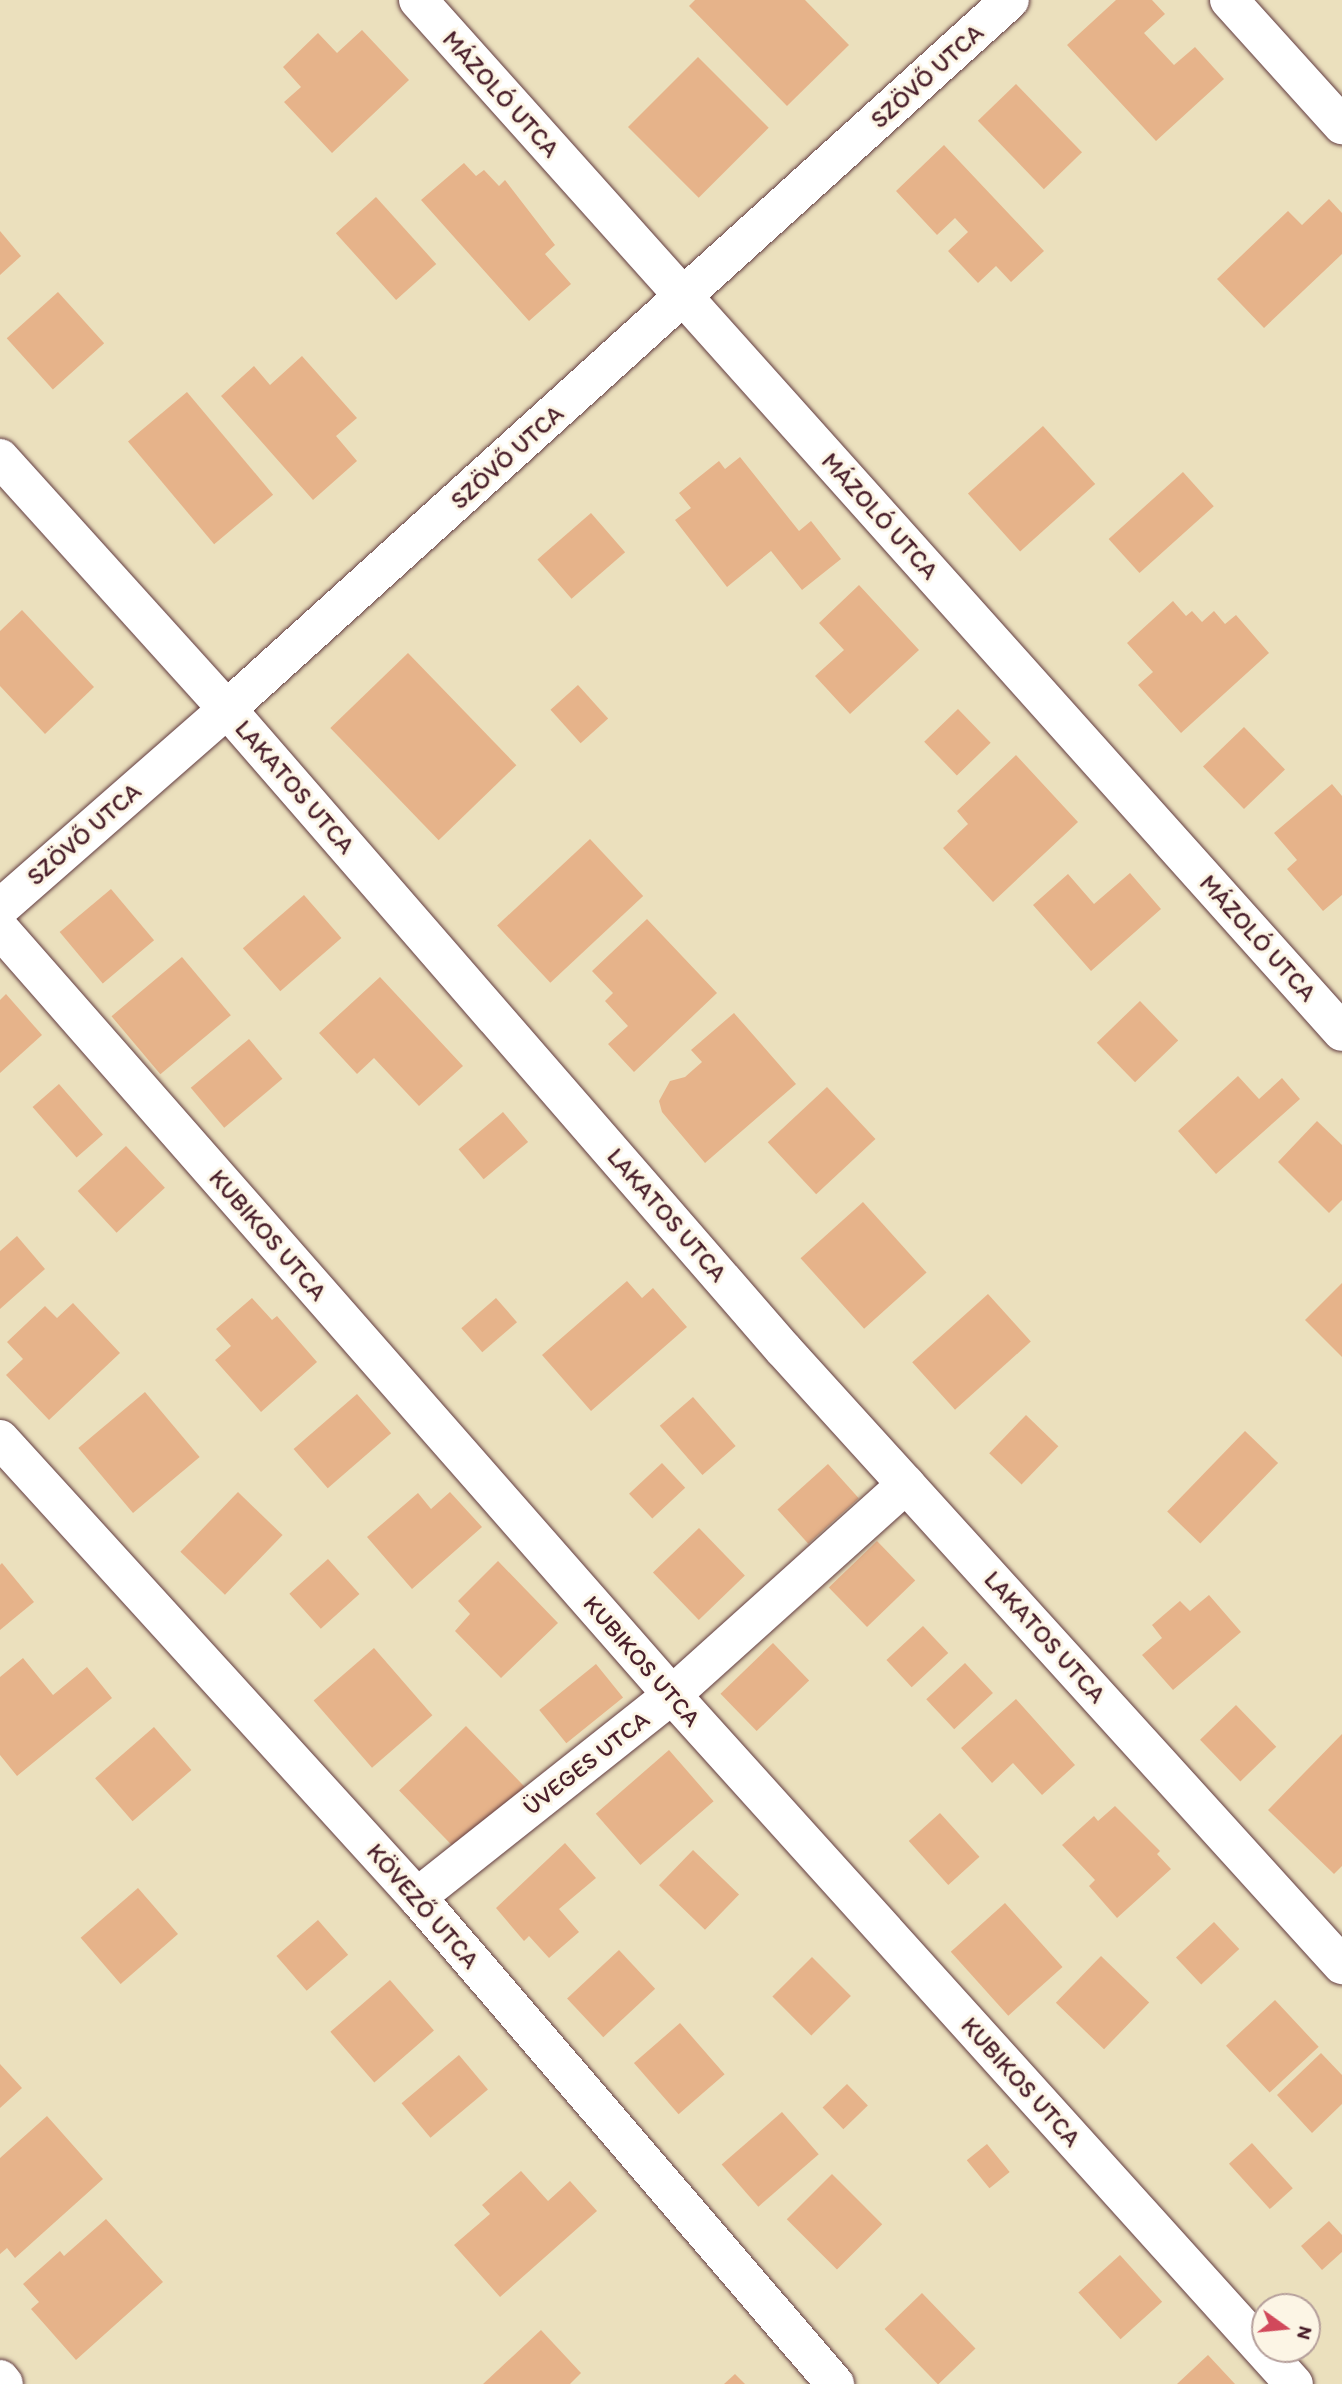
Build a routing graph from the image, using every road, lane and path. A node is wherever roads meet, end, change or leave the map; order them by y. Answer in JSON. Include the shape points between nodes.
{"nodes":[{"id":1,"x":418,"y":0,"type":"edge"},
{"id":2,"x":1010,"y":0,"type":"edge"},
{"id":3,"x":1229,"y":0,"type":"edge"},
{"id":4,"x":1342,"y":125,"type":"edge"},
{"id":5,"x":683,"y":298,"type":"junction"},
{"id":6,"x":0,"y":458,"type":"edge"},
{"id":7,"x":227,"y":709,"type":"junction"},
{"id":8,"x":0,"y":908,"type":"edge"},
{"id":9,"x":0,"y":929,"type":"edge"},
{"id":10,"x":1342,"y":1032,"type":"edge"},
{"id":11,"x":0,"y":1439,"type":"edge"},
{"id":12,"x":906,"y":1483,"type":"junction"},
{"id":13,"x":672,"y":1695,"type":"junction"},
{"id":14,"x":417,"y":1897,"type":"junction"},
{"id":15,"x":1342,"y":1965,"type":"edge"},
{"id":16,"x":0,"y":2379,"type":"edge"},
{"id":17,"x":5,"y":2384,"type":"edge"},
{"id":18,"x":835,"y":2384,"type":"edge"},
{"id":19,"x":1294,"y":2384,"type":"edge"}],
"edges":[{"from":1,"to":5,"type":"street","name":"MÁZOLÓ UTCA"},
{"from":2,"to":5,"type":"street","name":"SZÖVŐ UTCA"},
{"from":3,"to":4,"type":"street"},
{"from":5,"to":7,"type":"street","name":"SZÖVŐ UTCA"},
{"from":5,"to":10,"type":"street","name":"MÁZOLÓ UTCA"},
{"from":6,"to":7,"type":"street","name":"LAKATOS UTCA"},
{"from":7,"to":8,"type":"street","name":"SZÖVŐ UTCA"},
{"from":7,"to":12,"type":"street","name":"LAKATOS UTCA","via":[[783,1349]]},
{"from":9,"to":13,"type":"street","name":"KUBIKOS UTCA"},
{"from":11,"to":14,"type":"street","name":"KÖVEZŐ UTCA"},
{"from":12,"to":13,"type":"street","name":"ÜVEGES UTCA"},
{"from":12,"to":15,"type":"street","name":"LAKATOS UTCA"},
{"from":13,"to":14,"type":"street","name":"ÜVEGES UTCA"},
{"from":13,"to":19,"type":"street","name":"KUBIKOS UTCA"},
{"from":14,"to":18,"type":"street","name":"KÖVEZŐ UTCA"},
{"from":16,"to":17,"type":"street"}]}
